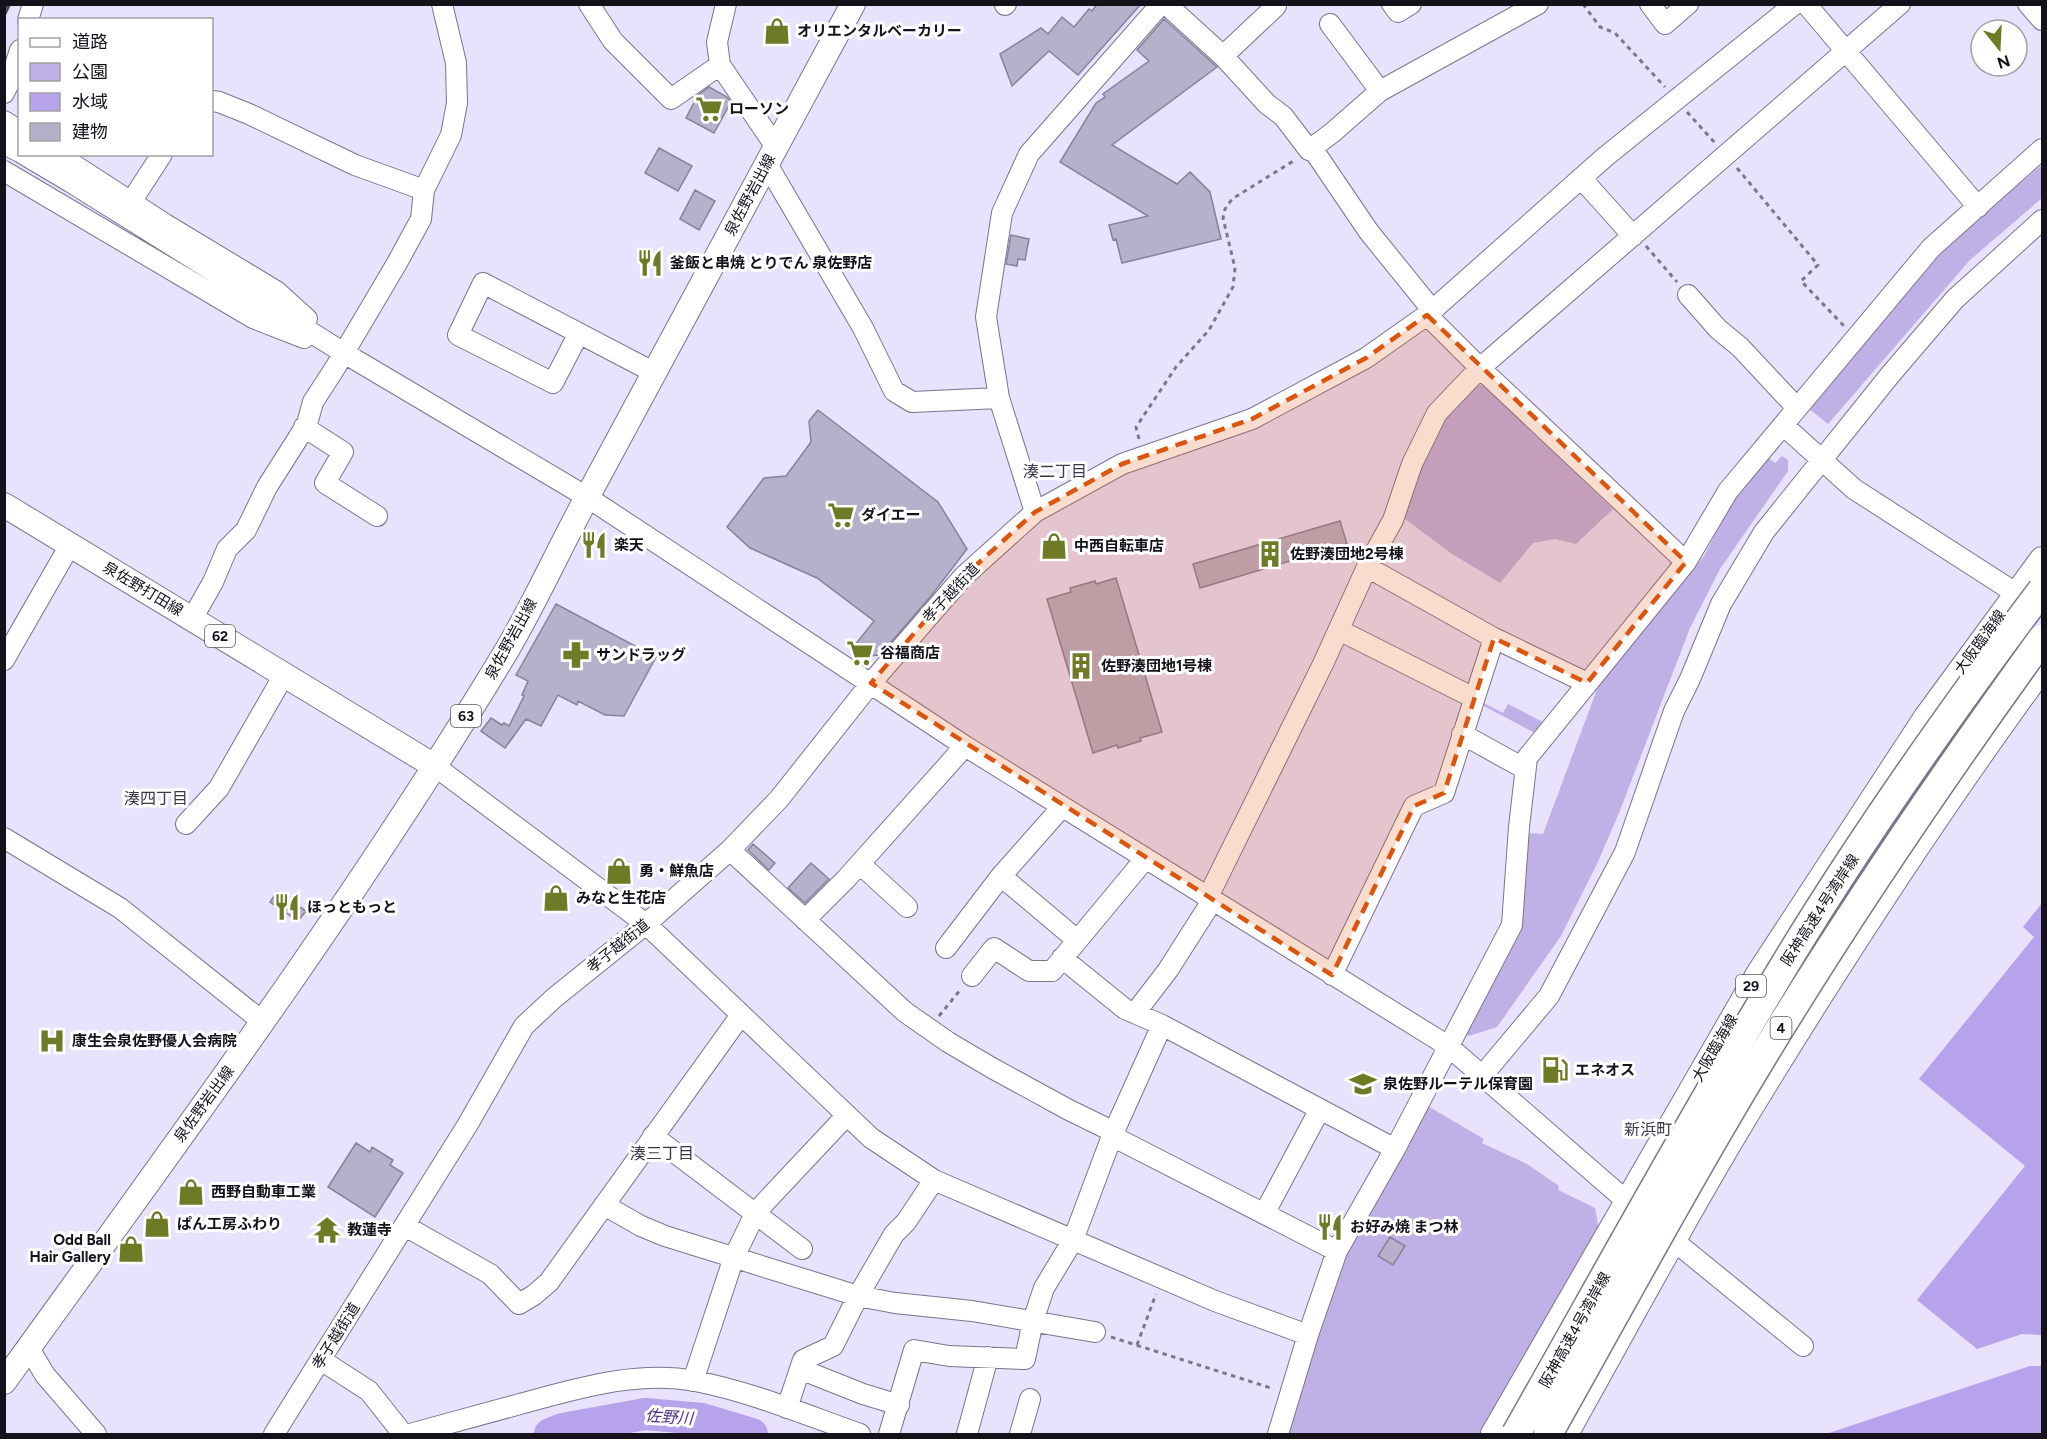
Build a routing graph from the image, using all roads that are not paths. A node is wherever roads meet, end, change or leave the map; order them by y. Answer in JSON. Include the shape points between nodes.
{"nodes":[{"id":1,"x":590,"y":4,"type":"edge"},
{"id":2,"x":726,"y":4,"type":"edge"},
{"id":3,"x":853,"y":4,"type":"edge"},
{"id":4,"x":1161,"y":4,"type":"edge"},
{"id":5,"x":1166,"y":4,"type":"edge"},
{"id":6,"x":1392,"y":4,"type":"edge"},
{"id":7,"x":1411,"y":4,"type":"edge"},
{"id":8,"x":1538,"y":4,"type":"edge"},
{"id":9,"x":1650,"y":4,"type":"edge"},
{"id":10,"x":1688,"y":4,"type":"edge"},
{"id":11,"x":1795,"y":4,"type":"edge"},
{"id":12,"x":1806,"y":4,"type":"edge"},
{"id":13,"x":1900,"y":4,"type":"edge"},
{"id":14,"x":2028,"y":4,"type":"edge"},
{"id":15,"x":438,"y":5,"type":"edge"},
{"id":16,"x":1276,"y":6,"type":"dead end"},
{"id":17,"x":2043,"y":20,"type":"edge"},
{"id":18,"x":1330,"y":24,"type":"dead end"},
{"id":19,"x":1846,"y":52,"type":"junction"},
{"id":20,"x":18,"y":56,"type":"edge"},
{"id":21,"x":1223,"y":56,"type":"junction"},
{"id":22,"x":720,"y":65,"type":"junction"},
{"id":23,"x":1380,"y":91,"type":"junction"},
{"id":24,"x":4,"y":93,"type":"edge"},
{"id":25,"x":213,"y":101,"type":"edge"},
{"id":26,"x":4,"y":121,"type":"edge"},
{"id":27,"x":18,"y":129,"type":"edge"},
{"id":28,"x":4,"y":144,"type":"edge"},
{"id":29,"x":1310,"y":149,"type":"junction"},
{"id":30,"x":2043,"y":149,"type":"edge"},
{"id":31,"x":18,"y":151,"type":"edge"},
{"id":32,"x":26,"y":156,"type":"edge"},
{"id":33,"x":60,"y":156,"type":"edge"},
{"id":34,"x":161,"y":156,"type":"edge"},
{"id":35,"x":772,"y":156,"type":"junction"},
{"id":36,"x":4,"y":171,"type":"edge"},
{"id":37,"x":1581,"y":178,"type":"junction"},
{"id":38,"x":424,"y":190,"type":"junction"},
{"id":39,"x":131,"y":202,"type":"junction"},
{"id":40,"x":1978,"y":207,"type":"junction"},
{"id":41,"x":2043,"y":220,"type":"edge"},
{"id":42,"x":1634,"y":235,"type":"junction"},
{"id":43,"x":1688,"y":295,"type":"road end"},
{"id":44,"x":1430,"y":313,"type":"junction"},
{"id":45,"x":579,"y":333,"type":"junction"},
{"id":46,"x":344,"y":353,"type":"junction"},
{"id":47,"x":1480,"y":368,"type":"junction"},
{"id":48,"x":655,"y":373,"type":"junction"},
{"id":49,"x":999,"y":398,"type":"junction"},
{"id":50,"x":1797,"y":408,"type":"junction"},
{"id":51,"x":1783,"y":425,"type":"junction"},
{"id":52,"x":304,"y":427,"type":"junction"},
{"id":53,"x":1821,"y":459,"type":"junction"},
{"id":54,"x":587,"y":497,"type":"junction"},
{"id":55,"x":4,"y":505,"type":"edge"},
{"id":56,"x":1035,"y":512,"type":"junction"},
{"id":57,"x":377,"y":516,"type":"dead end"},
{"id":58,"x":69,"y":545,"type":"junction"},
{"id":59,"x":2043,"y":559,"type":"edge"},
{"id":60,"x":1686,"y":562,"type":"junction"},
{"id":61,"x":1367,"y":567,"type":"junction"},
{"id":62,"x":2029,"y":591,"type":"edge"},
{"id":63,"x":2043,"y":611,"type":"edge"},
{"id":64,"x":192,"y":619,"type":"junction"},
{"id":65,"x":1339,"y":630,"type":"junction"},
{"id":66,"x":1494,"y":638,"type":"junction"},
{"id":67,"x":2043,"y":639,"type":"edge"},
{"id":68,"x":4,"y":660,"type":"edge"},
{"id":69,"x":2043,"y":669,"type":"edge"},
{"id":70,"x":284,"y":675,"type":"junction"},
{"id":71,"x":872,"y":683,"type":"junction"},
{"id":72,"x":1587,"y":683,"type":"junction"},
{"id":73,"x":1474,"y":698,"type":"junction"},
{"id":74,"x":1462,"y":734,"type":"junction"},
{"id":75,"x":965,"y":747,"type":"junction"},
{"id":76,"x":436,"y":766,"type":"junction"},
{"id":77,"x":1525,"y":769,"type":"junction"},
{"id":78,"x":1062,"y":807,"type":"junction"},
{"id":79,"x":186,"y":824,"type":"dead end"},
{"id":80,"x":4,"y":838,"type":"edge"},
{"id":81,"x":730,"y":850,"type":"junction"},
{"id":82,"x":1145,"y":859,"type":"junction"},
{"id":83,"x":860,"y":864,"type":"junction"},
{"id":84,"x":1001,"y":876,"type":"junction"},
{"id":85,"x":1210,"y":900,"type":"junction"},
{"id":86,"x":907,"y":907,"type":"dead end"},
{"id":87,"x":805,"y":921,"type":"junction"},
{"id":88,"x":645,"y":924,"type":"junction"},
{"id":89,"x":1077,"y":940,"type":"junction"},
{"id":90,"x":946,"y":948,"type":"dead end"},
{"id":91,"x":1062,"y":958,"type":"junction"},
{"id":92,"x":1332,"y":975,"type":"junction"},
{"id":93,"x":972,"y":976,"type":"road end"},
{"id":94,"x":1135,"y":1013,"type":"junction"},
{"id":95,"x":741,"y":1015,"type":"junction"},
{"id":96,"x":263,"y":1022,"type":"junction"},
{"id":97,"x":1162,"y":1025,"type":"junction"},
{"id":98,"x":1448,"y":1046,"type":"junction"},
{"id":99,"x":1482,"y":1076,"type":"junction"},
{"id":100,"x":1320,"y":1109,"type":"junction"},
{"id":101,"x":847,"y":1115,"type":"junction"},
{"id":102,"x":1113,"y":1134,"type":"junction"},
{"id":103,"x":654,"y":1136,"type":"junction"},
{"id":104,"x":1395,"y":1149,"type":"junction"},
{"id":105,"x":934,"y":1180,"type":"junction"},
{"id":106,"x":1627,"y":1202,"type":"junction"},
{"id":107,"x":604,"y":1205,"type":"junction"},
{"id":108,"x":756,"y":1212,"type":"junction"},
{"id":109,"x":1264,"y":1214,"type":"junction"},
{"id":110,"x":405,"y":1226,"type":"junction"},
{"id":111,"x":1073,"y":1240,"type":"junction"},
{"id":112,"x":1674,"y":1242,"type":"junction"},
{"id":113,"x":802,"y":1249,"type":"dead end"},
{"id":114,"x":1337,"y":1251,"type":"junction"},
{"id":115,"x":734,"y":1257,"type":"junction"},
{"id":116,"x":858,"y":1296,"type":"junction"},
{"id":117,"x":1033,"y":1321,"type":"junction"},
{"id":118,"x":1095,"y":1332,"type":"road end"},
{"id":119,"x":1308,"y":1335,"type":"junction"},
{"id":120,"x":1803,"y":1346,"type":"dead end"},
{"id":121,"x":29,"y":1348,"type":"junction"},
{"id":122,"x":988,"y":1357,"type":"junction"},
{"id":123,"x":321,"y":1360,"type":"junction"},
{"id":124,"x":800,"y":1369,"type":"junction"},
{"id":125,"x":693,"y":1381,"type":"junction"},
{"id":126,"x":4,"y":1382,"type":"edge"},
{"id":127,"x":1030,"y":1399,"type":"dead end"},
{"id":128,"x":898,"y":1405,"type":"junction"},
{"id":129,"x":787,"y":1408,"type":"junction"},
{"id":130,"x":96,"y":1434,"type":"edge"},
{"id":131,"x":274,"y":1434,"type":"edge"},
{"id":132,"x":403,"y":1434,"type":"edge"},
{"id":133,"x":410,"y":1434,"type":"edge"},
{"id":134,"x":860,"y":1434,"type":"edge"},
{"id":135,"x":889,"y":1434,"type":"edge"},
{"id":136,"x":967,"y":1434,"type":"edge"},
{"id":137,"x":1020,"y":1434,"type":"edge"},
{"id":138,"x":1278,"y":1434,"type":"edge"},
{"id":139,"x":1493,"y":1434,"type":"edge"},
{"id":140,"x":1516,"y":1434,"type":"edge"},
{"id":141,"x":1548,"y":1434,"type":"edge"},
{"id":142,"x":1566,"y":1434,"type":"edge"}],
"edges":[{"from":1,"to":22,"type":"street","via":[[614,41],[671,99]]},
{"from":2,"to":22,"type":"street","via":[[717,42]]},
{"from":3,"to":35,"type":"main road","name":"泉佐野岩出線","number":"63"},
{"from":4,"to":49,"type":"street","via":[[1029,154],[1002,213],[986,317]]},
{"from":5,"to":21,"type":"street"},
{"from":6,"to":7,"type":"street","via":[[1398,12]]},
{"from":8,"to":23,"type":"street"},
{"from":9,"to":10,"type":"street","via":[[1665,24]]},
{"from":11,"to":37,"type":"street","name":"孝子越街道"},
{"from":12,"to":19,"type":"street"},
{"from":13,"to":19,"type":"street"},
{"from":14,"to":17,"type":"street"},
{"from":15,"to":38,"type":"street","via":[[456,63],[457,103],[451,135]]},
{"from":16,"to":21,"type":"street"},
{"from":18,"to":23,"type":"street"},
{"from":19,"to":40,"type":"street"},
{"from":19,"to":42,"type":"street"},
{"from":20,"to":24,"type":"street"},
{"from":21,"to":29,"type":"street"},
{"from":22,"to":35,"type":"street"},
{"from":23,"to":29,"type":"street"},
{"from":25,"to":38,"type":"street","via":[[249,114],[355,165]]},
{"from":26,"to":27,"type":"street"},
{"from":28,"to":31,"type":"street"},
{"from":29,"to":44,"type":"street"},
{"from":30,"to":40,"type":"street"},
{"from":32,"to":46,"type":"street"},
{"from":33,"to":39,"type":"street"},
{"from":34,"to":39,"type":"street"},
{"from":35,"to":48,"type":"main road","name":"泉佐野岩出線","number":"63"},
{"from":35,"to":49,"type":"street","via":[[894,391],[912,402]]},
{"from":36,"to":46,"type":"street","via":[[253,318]]},
{"from":37,"to":42,"type":"street"},
{"from":37,"to":44,"type":"street","name":"孝子越街道"},
{"from":38,"to":46,"type":"street","via":[[421,219]]},
{"from":39,"to":46,"type":"street","via":[[276,291]]},
{"from":40,"to":50,"type":"street","via":[[1931,248]]},
{"from":41,"to":53,"type":"street","via":[[1955,299]]},
{"from":42,"to":47,"type":"street"},
{"from":43,"to":50,"type":"street"},
{"from":44,"to":47,"type":"street"},
{"from":44,"to":56,"type":"street","name":"孝子越街道","via":[[1366,358],[1252,419],[1122,464]]},
{"from":45,"to":45,"type":"street","via":[[483,283],[458,335],[554,383]]},
{"from":45,"to":48,"type":"street"},
{"from":46,"to":52,"type":"street","via":[[313,402]]},
{"from":46,"to":54,"type":"street"},
{"from":47,"to":60,"type":"street"},
{"from":47,"to":61,"type":"street","via":[[1437,413],[1412,464],[1393,520]]},
{"from":48,"to":54,"type":"main road","name":"泉佐野岩出線","number":"63"},
{"from":49,"to":56,"type":"street"},
{"from":50,"to":51,"type":"street"},
{"from":51,"to":53,"type":"street"},
{"from":51,"to":60,"type":"street","via":[[1728,491]]},
{"from":52,"to":57,"type":"street","via":[[342,452],[325,483]]},
{"from":52,"to":64,"type":"street","via":[[246,530],[227,549]]},
{"from":53,"to":62,"type":"street","via":[[1854,489],[1932,541]]},
{"from":53,"to":99,"type":"street","via":[[1764,532],[1721,603],[1674,711],[1625,852],[1549,996]]},
{"from":54,"to":71,"type":"street"},
{"from":54,"to":76,"type":"main road","name":"泉佐野岩出線","number":"63","via":[[510,645]]},
{"from":55,"to":58,"type":"main road","name":"泉佐野打田線","number":"62"},
{"from":56,"to":71,"type":"street","name":"孝子越街道","via":[[963,577]]},
{"from":58,"to":64,"type":"main road","name":"泉佐野打田線","number":"62"},
{"from":58,"to":68,"type":"street"},
{"from":59,"to":62,"type":"main road","name":"大阪臨海線","number":"29"},
{"from":60,"to":72,"type":"street"},
{"from":61,"to":65,"type":"street"},
{"from":61,"to":66,"type":"street"},
{"from":62,"to":63,"type":"street"},
{"from":62,"to":106,"type":"main road","name":"大阪臨海線","number":"29","via":[[1926,717],[1758,974]]},
{"from":62,"to":140,"type":"highway","name":"阪神高速4号湾岸線","number":"4","bridge":true,"via":[[1770,989]]},
{"from":64,"to":70,"type":"main road","name":"泉佐野打田線","number":"62"},
{"from":65,"to":73,"type":"street"},
{"from":65,"to":85,"type":"street"},
{"from":66,"to":72,"type":"street"},
{"from":66,"to":73,"type":"street"},
{"from":67,"to":141,"type":"highway","name":"阪神高速4号湾岸線","number":"4","bridge":true,"via":[[1904,835],[1794,1005]]},
{"from":69,"to":112,"type":"main road","via":[[1894,880],[1747,1116]]},
{"from":70,"to":76,"type":"main road","name":"泉佐野打田線","number":"62"},
{"from":70,"to":79,"type":"street","via":[[219,788]]},
{"from":71,"to":75,"type":"street"},
{"from":71,"to":81,"type":"street","name":"孝子越街道","via":[[779,799]]},
{"from":72,"to":77,"type":"street","via":[[1527,758]]},
{"from":73,"to":74,"type":"street"},
{"from":74,"to":77,"type":"street"},
{"from":74,"to":92,"type":"street","via":[[1443,793],[1414,806]]},
{"from":75,"to":78,"type":"street"},
{"from":75,"to":83,"type":"street"},
{"from":76,"to":88,"type":"street"},
{"from":76,"to":96,"type":"main road","name":"泉佐野岩出線","number":"63"},
{"from":77,"to":98,"type":"street","via":[[1512,926]]},
{"from":78,"to":82,"type":"street"},
{"from":78,"to":84,"type":"street"},
{"from":80,"to":96,"type":"street","via":[[120,909]]},
{"from":81,"to":87,"type":"street"},
{"from":81,"to":88,"type":"street","name":"孝子越街道"},
{"from":82,"to":85,"type":"street"},
{"from":82,"to":89,"type":"street"},
{"from":83,"to":86,"type":"street"},
{"from":83,"to":87,"type":"street"},
{"from":84,"to":89,"type":"street"},
{"from":84,"to":90,"type":"street"},
{"from":85,"to":92,"type":"street"},
{"from":85,"to":94,"type":"street","via":[[1168,970]]},
{"from":87,"to":102,"type":"street","via":[[929,1029]]},
{"from":88,"to":95,"type":"street"},
{"from":88,"to":110,"type":"street","name":"孝子越街道","via":[[524,1026]]},
{"from":89,"to":91,"type":"street"},
{"from":91,"to":93,"type":"street","via":[[1052,970],[1029,971],[994,948]]},
{"from":91,"to":94,"type":"street"},
{"from":92,"to":98,"type":"street"},
{"from":94,"to":97,"type":"street"},
{"from":95,"to":101,"type":"street"},
{"from":95,"to":103,"type":"street"},
{"from":96,"to":121,"type":"main road","name":"泉佐野岩出線","number":"63"},
{"from":97,"to":100,"type":"street"},
{"from":97,"to":102,"type":"street"},
{"from":98,"to":99,"type":"street"},
{"from":98,"to":104,"type":"street"},
{"from":99,"to":106,"type":"street"},
{"from":100,"to":104,"type":"street"},
{"from":100,"to":109,"type":"street"},
{"from":101,"to":105,"type":"street","via":[[871,1138]]},
{"from":101,"to":108,"type":"street"},
{"from":102,"to":109,"type":"street"},
{"from":102,"to":111,"type":"street"},
{"from":103,"to":107,"type":"street"},
{"from":103,"to":108,"type":"street"},
{"from":104,"to":114,"type":"street"},
{"from":105,"to":111,"type":"street"},
{"from":105,"to":116,"type":"street","via":[[894,1234]]},
{"from":106,"to":112,"type":"street"},
{"from":106,"to":139,"type":"main road","name":"大阪臨海線","number":"29"},
{"from":107,"to":110,"type":"street","via":[[549,1282],[519,1304],[490,1274]]},
{"from":107,"to":115,"type":"street","via":[[665,1236]]},
{"from":108,"to":113,"type":"street"},
{"from":108,"to":115,"type":"street"},
{"from":109,"to":114,"type":"street"},
{"from":110,"to":123,"type":"street","name":"孝子越街道"},
{"from":111,"to":117,"type":"street","via":[[1044,1288]]},
{"from":111,"to":119,"type":"street","via":[[1215,1301]]},
{"from":112,"to":120,"type":"street"},
{"from":112,"to":142,"type":"main road"},
{"from":114,"to":119,"type":"street"},
{"from":115,"to":116,"type":"street"},
{"from":115,"to":125,"type":"street"},
{"from":116,"to":117,"type":"street"},
{"from":116,"to":124,"type":"street","via":[[833,1346],[803,1360]]},
{"from":117,"to":118,"type":"street"},
{"from":117,"to":122,"type":"street","via":[[1025,1359]]},
{"from":119,"to":138,"type":"street"},
{"from":121,"to":126,"type":"main road","name":"泉佐野岩出線","number":"63"},
{"from":121,"to":130,"type":"street","via":[[45,1375]]},
{"from":122,"to":128,"type":"street","via":[[914,1350]]},
{"from":122,"to":136,"type":"street"},
{"from":123,"to":131,"type":"street","name":"孝子越街道"},
{"from":123,"to":132,"type":"street","via":[[369,1391]]},
{"from":124,"to":128,"type":"street"},
{"from":124,"to":129,"type":"street"},
{"from":125,"to":129,"type":"street"},
{"from":125,"to":133,"type":"street","via":[[617,1381]]},
{"from":127,"to":137,"type":"street"},
{"from":128,"to":135,"type":"street"},
{"from":129,"to":134,"type":"street"}]}
